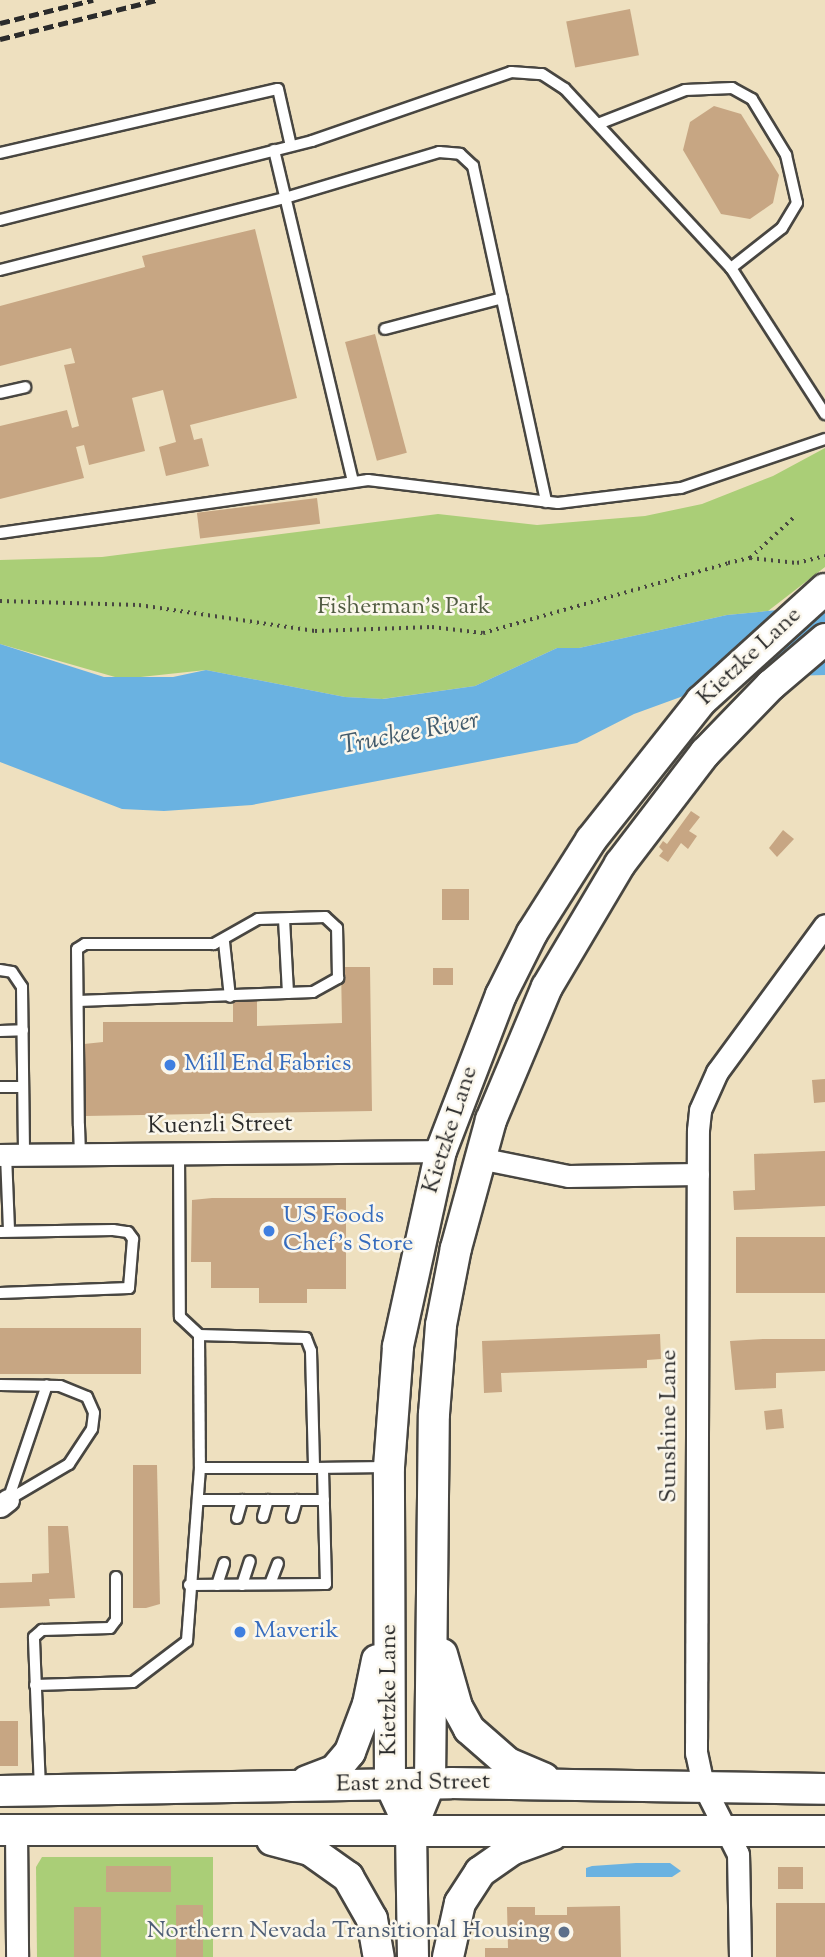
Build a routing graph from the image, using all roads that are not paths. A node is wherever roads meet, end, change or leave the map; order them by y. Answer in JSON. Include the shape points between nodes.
{"nodes":[{"id":1,"x":598,"y":124,"type":"junction"},
{"id":2,"x":291,"y":146,"type":"junction"},
{"id":3,"x":274,"y":150,"type":"junction"},
{"id":4,"x":0,"y":153,"type":"edge"},
{"id":5,"x":285,"y":198,"type":"junction"},
{"id":6,"x":0,"y":219,"type":"edge"},
{"id":7,"x":731,"y":268,"type":"junction"},
{"id":8,"x":0,"y":270,"type":"edge"},
{"id":9,"x":502,"y":298,"type":"junction"},
{"id":10,"x":385,"y":329,"type":"dead end"},
{"id":11,"x":25,"y":387,"type":"dead end"},
{"id":12,"x":0,"y":393,"type":"edge"},
{"id":13,"x":825,"y":414,"type":"edge"},
{"id":14,"x":825,"y":439,"type":"edge"},
{"id":15,"x":353,"y":482,"type":"junction"},
{"id":16,"x":546,"y":502,"type":"junction"},
{"id":17,"x":0,"y":533,"type":"edge"},
{"id":18,"x":825,"y":589,"type":"edge"},
{"id":19,"x":825,"y":639,"type":"edge"},
{"id":20,"x":285,"y":919,"type":"junction"},
{"id":21,"x":825,"y":925,"type":"edge"},
{"id":22,"x":223,"y":942,"type":"junction"},
{"id":23,"x":0,"y":970,"type":"edge"},
{"id":24,"x":288,"y":993,"type":"junction"},
{"id":25,"x":230,"y":997,"type":"junction"},
{"id":26,"x":78,"y":1001,"type":"junction"},
{"id":27,"x":23,"y":1030,"type":"junction"},
{"id":28,"x":0,"y":1031,"type":"edge"},
{"id":29,"x":481,"y":1041,"type":"junction"},
{"id":30,"x":0,"y":1087,"type":"edge"},
{"id":31,"x":23,"y":1087,"type":"junction"},
{"id":32,"x":441,"y":1151,"type":"junction"},
{"id":33,"x":179,"y":1153,"type":"junction"},
{"id":34,"x":80,"y":1154,"type":"junction"},
{"id":35,"x":10,"y":1155,"type":"edge"},
{"id":36,"x":479,"y":1158,"type":"junction"},
{"id":37,"x":698,"y":1174,"type":"junction"},
{"id":38,"x":5,"y":1232,"type":"edge"},
{"id":39,"x":456,"y":1248,"type":"junction"},
{"id":40,"x":0,"y":1293,"type":"edge"},
{"id":41,"x":199,"y":1335,"type":"junction"},
{"id":42,"x":0,"y":1385,"type":"edge"},
{"id":43,"x":47,"y":1385,"type":"junction"},
{"id":44,"x":389,"y":1467,"type":"junction"},
{"id":45,"x":200,"y":1468,"type":"junction"},
{"id":46,"x":318,"y":1468,"type":"junction"},
{"id":47,"x":3,"y":1499,"type":"edge"},
{"id":48,"x":200,"y":1500,"type":"junction"},
{"id":49,"x":242,"y":1500,"type":"junction"},
{"id":50,"x":268,"y":1500,"type":"junction"},
{"id":51,"x":297,"y":1500,"type":"junction"},
{"id":52,"x":324,"y":1500,"type":"junction"},
{"id":53,"x":263,"y":1517,"type":"dead end"},
{"id":54,"x":292,"y":1517,"type":"dead end"},
{"id":55,"x":237,"y":1518,"type":"dead end"},
{"id":56,"x":250,"y":1561,"type":"dead end"},
{"id":57,"x":224,"y":1563,"type":"dead end"},
{"id":58,"x":278,"y":1563,"type":"dead end"},
{"id":59,"x":389,"y":1566,"type":"junction"},
{"id":60,"x":116,"y":1577,"type":"dead end"},
{"id":61,"x":270,"y":1584,"type":"junction"},
{"id":62,"x":189,"y":1585,"type":"junction"},
{"id":63,"x":217,"y":1585,"type":"junction"},
{"id":64,"x":242,"y":1585,"type":"junction"},
{"id":65,"x":432,"y":1595,"type":"junction"},
{"id":66,"x":35,"y":1685,"type":"junction"},
{"id":67,"x":430,"y":1783,"type":"junction"},
{"id":68,"x":557,"y":1783,"type":"junction"},
{"id":69,"x":390,"y":1784,"type":"junction"},
{"id":70,"x":703,"y":1784,"type":"junction"},
{"id":71,"x":296,"y":1785,"type":"junction"},
{"id":72,"x":40,"y":1789,"type":"junction"},
{"id":73,"x":825,"y":1789,"type":"edge"},
{"id":74,"x":0,"y":1791,"type":"edge"},
{"id":75,"x":825,"y":1814,"type":"edge"},
{"id":76,"x":5,"y":1825,"type":"edge"},
{"id":77,"x":578,"y":1827,"type":"junction"},
{"id":78,"x":411,"y":1829,"type":"junction"},
{"id":79,"x":729,"y":1829,"type":"junction"},
{"id":80,"x":87,"y":1830,"type":"junction"},
{"id":81,"x":234,"y":1830,"type":"junction"},
{"id":82,"x":825,"y":1831,"type":"edge"},
{"id":83,"x":17,"y":1957,"type":"edge"},
{"id":84,"x":379,"y":1957,"type":"edge"},
{"id":85,"x":412,"y":1957,"type":"edge"},
{"id":86,"x":448,"y":1957,"type":"edge"},
{"id":87,"x":740,"y":1957,"type":"edge"}],
"edges":[{"from":1,"to":2,"type":"lane","via":[[565,89],[542,74],[511,72]]},
{"from":1,"to":7,"type":"lane"},
{"from":1,"to":7,"type":"lane","via":[[685,90],[732,88],[752,99],[786,155],[797,203],[782,228]]},
{"from":2,"to":3,"type":"lane"},
{"from":2,"to":4,"type":"lane","via":[[278,89]]},
{"from":3,"to":5,"type":"lane"},
{"from":3,"to":6,"type":"lane"},
{"from":5,"to":8,"type":"lane"},
{"from":5,"to":9,"type":"lane","via":[[439,152],[460,154],[473,166]]},
{"from":5,"to":15,"type":"lane"},
{"from":7,"to":13,"type":"lane"},
{"from":9,"to":10,"type":"lane"},
{"from":9,"to":16,"type":"lane"},
{"from":11,"to":12,"type":"lane"},
{"from":14,"to":16,"type":"lane","via":[[681,488]]},
{"from":15,"to":16,"type":"lane"},
{"from":15,"to":17,"type":"lane"},
{"from":18,"to":29,"type":"main road","name":"Kietzke Lane","via":[[746,658],[655,755],[551,900]]},
{"from":19,"to":36,"type":"main road","name":"Kietzke Lane","via":[[771,685],[705,753],[620,864],[583,921],[532,1018]]},
{"from":20,"to":22,"type":"lane","via":[[258,919]]},
{"from":20,"to":24,"type":"lane"},
{"from":20,"to":24,"type":"lane","via":[[325,917],[337,928],[338,978],[313,992]]},
{"from":21,"to":37,"type":"street","name":"Sunshine Lane","via":[[706,1091],[698,1130]]},
{"from":22,"to":25,"type":"lane"},
{"from":22,"to":26,"type":"lane","via":[[85,944],[77,949]]},
{"from":23,"to":27,"type":"lane","via":[[12,972],[22,987]]},
{"from":24,"to":25,"type":"lane"},
{"from":25,"to":26,"type":"lane"},
{"from":26,"to":34,"type":"lane"},
{"from":27,"to":28,"type":"lane"},
{"from":27,"to":31,"type":"lane"},
{"from":29,"to":32,"type":"main road","name":"Kietzke Lane"},
{"from":29,"to":36,"type":"main road","via":[[486,1067],[468,1118],[468,1140]]},
{"from":30,"to":31,"type":"lane"},
{"from":31,"to":35,"type":"lane"},
{"from":32,"to":33,"type":"street","name":"Kuenzli Street"},
{"from":32,"to":39,"type":"main road","via":[[450,1170],[452,1194],[445,1231]]},
{"from":32,"to":44,"type":"main road","name":"Kietzke Lane","via":[[398,1346]]},
{"from":33,"to":34,"type":"street","name":"Kuenzli Street"},
{"from":33,"to":41,"type":"lane","via":[[180,1317]]},
{"from":34,"to":35,"type":"street","name":"Kuenzli Street"},
{"from":35,"to":38,"type":"lane"},
{"from":36,"to":37,"type":"street","via":[[568,1176]]},
{"from":36,"to":39,"type":"main road","name":"Kietzke Lane"},
{"from":37,"to":70,"type":"street","name":"Sunshine Lane","via":[[696,1739]]},
{"from":38,"to":40,"type":"lane","via":[[128,1232],[133,1239],[132,1281],[129,1288],[113,1291]]},
{"from":39,"to":65,"type":"main road","name":"Kietzke Lane","via":[[436,1378]]},
{"from":41,"to":45,"type":"lane"},
{"from":41,"to":46,"type":"lane","via":[[306,1338],[311,1351]]},
{"from":42,"to":43,"type":"lane"},
{"from":43,"to":47,"type":"lane"},
{"from":43,"to":47,"type":"lane","via":[[88,1396],[94,1413],[92,1429],[69,1464]]},
{"from":44,"to":46,"type":"lane"},
{"from":44,"to":59,"type":"main road","name":"Kietzke Lane"},
{"from":45,"to":46,"type":"lane"},
{"from":45,"to":48,"type":"lane"},
{"from":46,"to":52,"type":"lane"},
{"from":48,"to":49,"type":"lane"},
{"from":48,"to":62,"type":"lane"},
{"from":49,"to":50,"type":"lane"},
{"from":49,"to":55,"type":"lane"},
{"from":50,"to":51,"type":"lane"},
{"from":50,"to":53,"type":"lane"},
{"from":51,"to":52,"type":"lane"},
{"from":51,"to":54,"type":"lane"},
{"from":52,"to":61,"type":"lane","via":[[326,1584]]},
{"from":56,"to":64,"type":"lane"},
{"from":57,"to":63,"type":"lane"},
{"from":58,"to":61,"type":"lane"},
{"from":59,"to":69,"type":"main road","name":"Kietzke Lane"},
{"from":59,"to":71,"type":"main road","via":[[373,1683],[350,1752],[335,1770]]},
{"from":60,"to":66,"type":"lane","via":[[116,1620],[110,1628],[42,1630],[34,1637]]},
{"from":61,"to":64,"type":"lane"},
{"from":62,"to":63,"type":"lane"},
{"from":62,"to":66,"type":"lane","via":[[187,1641],[133,1682]]},
{"from":63,"to":64,"type":"lane"},
{"from":65,"to":67,"type":"main road","name":"Kietzke Lane"},
{"from":65,"to":68,"type":"main road","via":[[448,1679],[469,1729],[508,1763]]},
{"from":66,"to":72,"type":"lane"},
{"from":67,"to":68,"type":"main road","name":"East 2nd Street"},
{"from":67,"to":69,"type":"main road","name":"East 2nd Street"},
{"from":67,"to":78,"type":"main road","name":"Kietzke Lane"},
{"from":68,"to":70,"type":"main road","name":"East 2nd Street"},
{"from":69,"to":71,"type":"main road","name":"East 2nd Street"},
{"from":69,"to":78,"type":"main road","name":"Kietzke Lane"},
{"from":70,"to":73,"type":"main road","name":"East 2nd Street"},
{"from":70,"to":79,"type":"street","name":"Sunshine Lane"},
{"from":71,"to":72,"type":"main road","name":"East 2nd Street"},
{"from":72,"to":74,"type":"main road","name":"East 2nd Street"},
{"from":72,"to":76,"type":"main road"},
{"from":72,"to":80,"type":"main road","via":[[42,1802],[52,1812]]},
{"from":75,"to":79,"type":"main road","via":[[756,1813]]},
{"from":76,"to":80,"type":"main road","name":"East 2nd Street"},
{"from":76,"to":83,"type":"street"},
{"from":77,"to":78,"type":"main road","name":"East 2nd Street"},
{"from":77,"to":79,"type":"main road","name":"East 2nd Street"},
{"from":77,"to":86,"type":"main road","via":[[511,1850],[480,1872],[460,1903]]},
{"from":78,"to":81,"type":"main road","name":"East 2nd Street"},
{"from":78,"to":85,"type":"main road","name":"Kietzke Lane"},
{"from":79,"to":82,"type":"main road","name":"East 2nd Street"},
{"from":79,"to":87,"type":"street","name":"Sunshine Lane","via":[[740,1867]]},
{"from":80,"to":81,"type":"main road","name":"East 2nd Street"},
{"from":81,"to":84,"type":"main road","via":[[310,1850],[336,1865],[362,1896]]}]}
